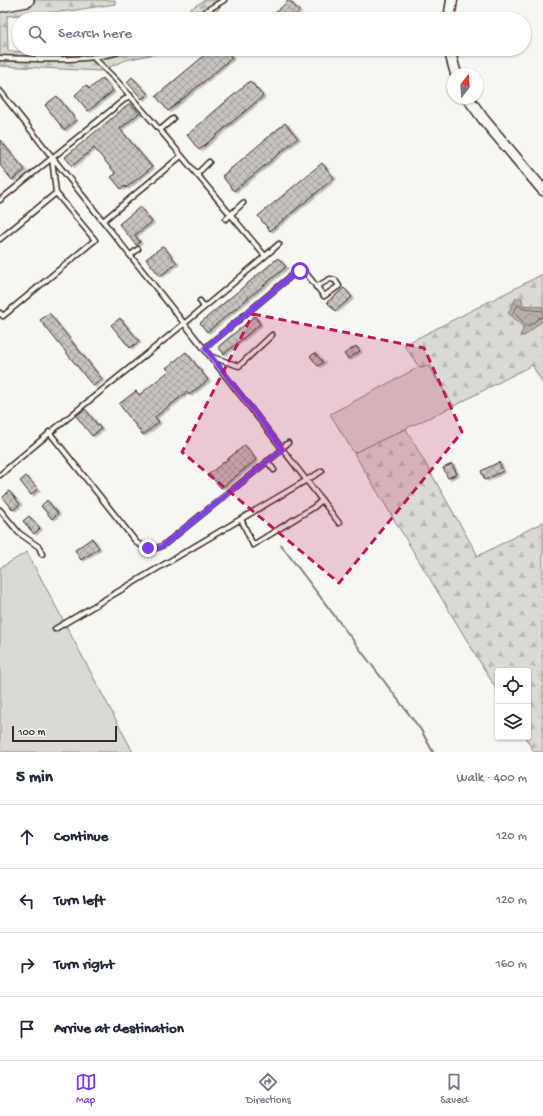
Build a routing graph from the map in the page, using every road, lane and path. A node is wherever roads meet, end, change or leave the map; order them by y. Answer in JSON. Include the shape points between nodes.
{"nodes":[{"id":1,"x":27,"y":0,"type":"edge"},
{"id":2,"x":224,"y":0,"type":"edge"},
{"id":3,"x":452,"y":0,"type":"edge"},
{"id":4,"x":0,"y":5,"type":"edge"},
{"id":5,"x":204,"y":12,"type":"edge"},
{"id":6,"x":450,"y":12,"type":"edge"},
{"id":7,"x":99,"y":56,"type":"edge"},
{"id":8,"x":451,"y":56,"type":"edge"},
{"id":9,"x":93,"y":57,"type":"junction"},
{"id":10,"x":0,"y":58,"type":"edge"},
{"id":11,"x":454,"y":68,"type":"edge"},
{"id":12,"x":0,"y":91,"type":"edge"},
{"id":13,"x":130,"y":96,"type":"junction"},
{"id":14,"x":472,"y":104,"type":"edge"},
{"id":15,"x":173,"y":119,"type":"dead end"},
{"id":16,"x":160,"y":130,"type":"junction"},
{"id":17,"x":181,"y":156,"type":"junction"},
{"id":18,"x":52,"y":158,"type":"junction"},
{"id":19,"x":210,"y":162,"type":"dead end"},
{"id":20,"x":196,"y":174,"type":"junction"},
{"id":21,"x":543,"y":190,"type":"edge"},
{"id":22,"x":56,"y":193,"type":"junction"},
{"id":23,"x":0,"y":200,"type":"edge"},
{"id":24,"x":243,"y":203,"type":"dead end"},
{"id":25,"x":231,"y":214,"type":"junction"},
{"id":26,"x":226,"y":219,"type":"dead end"},
{"id":27,"x":103,"y":221,"type":"junction"},
{"id":28,"x":0,"y":238,"type":"edge"},
{"id":29,"x":278,"y":244,"type":"dead end"},
{"id":30,"x":138,"y":249,"type":"dead end"},
{"id":31,"x":131,"y":255,"type":"junction"},
{"id":32,"x":265,"y":256,"type":"junction"},
{"id":33,"x":316,"y":286,"type":"junction"},
{"id":34,"x":200,"y":301,"type":"dead end"},
{"id":35,"x":204,"y":307,"type":"junction"},
{"id":36,"x":0,"y":313,"type":"edge"},
{"id":37,"x":186,"y":323,"type":"junction"},
{"id":38,"x":272,"y":335,"type":"dead end"},
{"id":39,"x":205,"y":348,"type":"junction"},
{"id":40,"x":212,"y":357,"type":"junction"},
{"id":41,"x":49,"y":432,"type":"junction"},
{"id":42,"x":288,"y":443,"type":"dead end"},
{"id":43,"x":282,"y":448,"type":"junction"},
{"id":44,"x":267,"y":462,"type":"junction"},
{"id":45,"x":274,"y":470,"type":"dead end"},
{"id":46,"x":322,"y":471,"type":"dead end"},
{"id":47,"x":0,"y":475,"type":"edge"},
{"id":48,"x":307,"y":480,"type":"junction"},
{"id":49,"x":322,"y":500,"type":"junction"},
{"id":50,"x":0,"y":510,"type":"edge"},
{"id":51,"x":241,"y":519,"type":"junction"},
{"id":52,"x":339,"y":523,"type":"dead end"},
{"id":53,"x":42,"y":554,"type":"dead end"},
{"id":54,"x":55,"y":629,"type":"dead end"}],
"edges":[{"from":1,"to":4,"type":"main road"},
{"from":2,"to":5,"type":"lane"},
{"from":3,"to":6,"type":"street"},
{"from":7,"to":9,"type":"lane"},
{"from":8,"to":11,"type":"street"},
{"from":9,"to":10,"type":"lane"},
{"from":9,"to":13,"type":"lane"},
{"from":12,"to":18,"type":"lane"},
{"from":13,"to":16,"type":"lane"},
{"from":13,"to":18,"type":"lane"},
{"from":14,"to":21,"type":"street"},
{"from":15,"to":16,"type":"lane"},
{"from":16,"to":17,"type":"lane"},
{"from":17,"to":20,"type":"lane"},
{"from":17,"to":27,"type":"lane"},
{"from":18,"to":22,"type":"lane"},
{"from":18,"to":23,"type":"lane"},
{"from":18,"to":27,"type":"lane"},
{"from":19,"to":20,"type":"lane"},
{"from":20,"to":25,"type":"lane"},
{"from":22,"to":28,"type":"lane"},
{"from":22,"to":36,"type":"lane","via":[[95,240],[2,316]]},
{"from":24,"to":25,"type":"lane"},
{"from":25,"to":26,"type":"lane"},
{"from":25,"to":32,"type":"lane"},
{"from":27,"to":31,"type":"lane"},
{"from":29,"to":32,"type":"lane"},
{"from":30,"to":31,"type":"lane"},
{"from":31,"to":37,"type":"lane"},
{"from":32,"to":35,"type":"lane"},
{"from":33,"to":33,"type":"lane","via":[[330,279],[335,280],[339,286],[324,296]]},
{"from":33,"to":39,"type":"lane","via":[[305,272],[296,272]]},
{"from":34,"to":35,"type":"lane"},
{"from":35,"to":37,"type":"lane"},
{"from":37,"to":39,"type":"lane"},
{"from":37,"to":41,"type":"lane"},
{"from":38,"to":40,"type":"lane","via":[[239,366]]},
{"from":39,"to":40,"type":"lane"},
{"from":40,"to":43,"type":"lane"},
{"from":41,"to":44,"type":"lane","via":[[137,543],[148,548],[160,548]]},
{"from":41,"to":47,"type":"lane"},
{"from":42,"to":43,"type":"lane"},
{"from":43,"to":44,"type":"lane"},
{"from":43,"to":48,"type":"lane"},
{"from":44,"to":45,"type":"lane"},
{"from":46,"to":48,"type":"lane"},
{"from":48,"to":49,"type":"lane"},
{"from":48,"to":51,"type":"lane"},
{"from":49,"to":51,"type":"lane","via":[[253,545]]},
{"from":49,"to":52,"type":"lane"},
{"from":50,"to":53,"type":"lane","via":[[19,533],[39,547]]},
{"from":51,"to":54,"type":"lane"}]}
